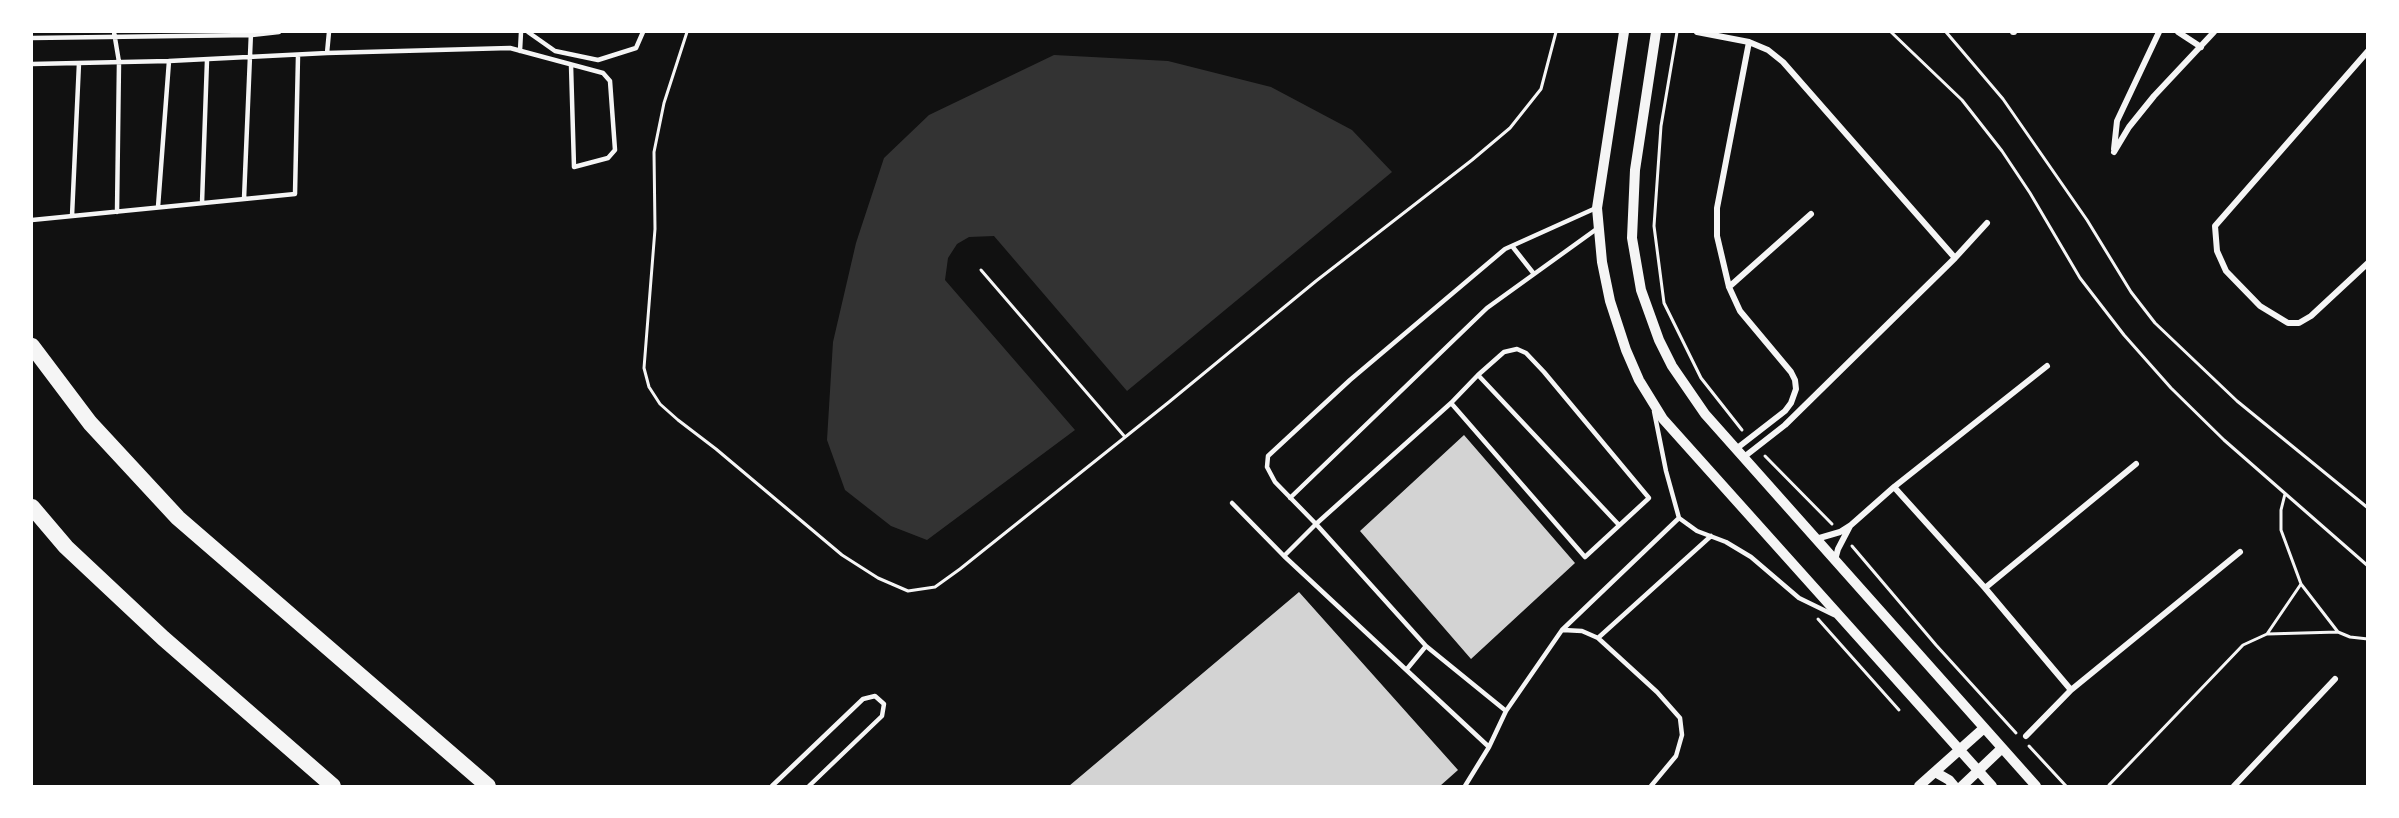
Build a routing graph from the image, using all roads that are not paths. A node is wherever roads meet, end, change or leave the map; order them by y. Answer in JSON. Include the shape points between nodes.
{"nodes":[{"id":1,"x":279,"y":32,"type":"edge"},
{"id":2,"x":329,"y":32,"type":"edge"},
{"id":3,"x":521,"y":32,"type":"edge"},
{"id":4,"x":528,"y":32,"type":"edge"},
{"id":5,"x":643,"y":32,"type":"edge"},
{"id":6,"x":1624,"y":32,"type":"edge"},
{"id":7,"x":1656,"y":32,"type":"edge"},
{"id":8,"x":1697,"y":32,"type":"edge"},
{"id":9,"x":2159,"y":32,"type":"edge"},
{"id":10,"x":2178,"y":32,"type":"edge"},
{"id":11,"x":2214,"y":32,"type":"edge"},
{"id":12,"x":251,"y":33,"type":"edge"},
{"id":13,"x":66,"y":34,"type":"edge"},
{"id":14,"x":114,"y":34,"type":"edge"},
{"id":15,"x":155,"y":34,"type":"edge"},
{"id":16,"x":206,"y":34,"type":"edge"},
{"id":17,"x":32,"y":38,"type":"edge"},
{"id":18,"x":1749,"y":42,"type":"junction"},
{"id":19,"x":2201,"y":47,"type":"junction"},
{"id":20,"x":520,"y":51,"type":"junction"},
{"id":21,"x":2367,"y":51,"type":"edge"},
{"id":22,"x":327,"y":53,"type":"junction"},
{"id":23,"x":298,"y":56,"type":"junction"},
{"id":24,"x":251,"y":58,"type":"junction"},
{"id":25,"x":207,"y":60,"type":"junction"},
{"id":26,"x":169,"y":61,"type":"junction"},
{"id":27,"x":119,"y":62,"type":"junction"},
{"id":28,"x":79,"y":63,"type":"junction"},
{"id":29,"x":32,"y":64,"type":"edge"},
{"id":30,"x":570,"y":65,"type":"junction"},
{"id":31,"x":244,"y":199,"type":"junction"},
{"id":32,"x":202,"y":203,"type":"junction"},
{"id":33,"x":159,"y":207,"type":"junction"},
{"id":34,"x":1597,"y":208,"type":"junction"},
{"id":35,"x":117,"y":212,"type":"junction"},
{"id":36,"x":1811,"y":213,"type":"dead end"},
{"id":37,"x":72,"y":216,"type":"junction"},
{"id":38,"x":32,"y":220,"type":"edge"},
{"id":39,"x":1987,"y":223,"type":"dead end"},
{"id":40,"x":1598,"y":228,"type":"junction"},
{"id":41,"x":1512,"y":246,"type":"junction"},
{"id":42,"x":1955,"y":258,"type":"junction"},
{"id":43,"x":2367,"y":263,"type":"edge"},
{"id":44,"x":1534,"y":274,"type":"junction"},
{"id":45,"x":1729,"y":287,"type":"junction"},
{"id":46,"x":32,"y":346,"type":"edge"},
{"id":47,"x":2047,"y":366,"type":"dead end"},
{"id":48,"x":1478,"y":375,"type":"junction"},
{"id":49,"x":1451,"y":403,"type":"junction"},
{"id":50,"x":1653,"y":405,"type":"junction"},
{"id":51,"x":1740,"y":453,"type":"junction"},
{"id":52,"x":2136,"y":464,"type":"dead end"},
{"id":53,"x":1894,"y":487,"type":"junction"},
{"id":54,"x":1290,"y":498,"type":"junction"},
{"id":55,"x":1232,"y":503,"type":"dead end"},
{"id":56,"x":32,"y":507,"type":"edge"},
{"id":57,"x":1679,"y":518,"type":"junction"},
{"id":58,"x":1316,"y":524,"type":"junction"},
{"id":59,"x":1619,"y":525,"type":"junction"},
{"id":60,"x":1842,"y":534,"type":"junction"},
{"id":61,"x":1710,"y":536,"type":"junction"},
{"id":62,"x":1816,"y":539,"type":"junction"},
{"id":63,"x":2240,"y":552,"type":"dead end"},
{"id":64,"x":1284,"y":556,"type":"junction"},
{"id":65,"x":1835,"y":560,"type":"junction"},
{"id":66,"x":1985,"y":588,"type":"junction"},
{"id":67,"x":1842,"y":619,"type":"junction"},
{"id":68,"x":1562,"y":630,"type":"junction"},
{"id":69,"x":1598,"y":638,"type":"junction"},
{"id":70,"x":1426,"y":646,"type":"junction"},
{"id":71,"x":1407,"y":669,"type":"junction"},
{"id":72,"x":2335,"y":679,"type":"dead end"},
{"id":73,"x":2071,"y":690,"type":"junction"},
{"id":74,"x":1506,"y":711,"type":"junction"},
{"id":75,"x":1983,"y":728,"type":"junction"},
{"id":76,"x":2026,"y":736,"type":"dead end"},
{"id":77,"x":1489,"y":747,"type":"junction"},
{"id":78,"x":2002,"y":748,"type":"junction"},
{"id":79,"x":1959,"y":750,"type":"junction"},
{"id":80,"x":1978,"y":771,"type":"junction"},
{"id":81,"x":1935,"y":772,"type":"junction"},
{"id":82,"x":333,"y":786,"type":"edge"},
{"id":83,"x":488,"y":786,"type":"edge"},
{"id":84,"x":772,"y":786,"type":"edge"},
{"id":85,"x":809,"y":786,"type":"edge"},
{"id":86,"x":1465,"y":786,"type":"edge"},
{"id":87,"x":1651,"y":786,"type":"edge"},
{"id":88,"x":1919,"y":786,"type":"edge"},
{"id":89,"x":1954,"y":786,"type":"edge"},
{"id":90,"x":1962,"y":786,"type":"edge"},
{"id":91,"x":1992,"y":786,"type":"edge"},
{"id":92,"x":2036,"y":786,"type":"edge"},
{"id":93,"x":2234,"y":786,"type":"edge"}],
"edges":[{"from":1,"to":12,"type":"lane"},
{"from":2,"to":22,"type":"lane"},
{"from":3,"to":20,"type":"lane"},
{"from":4,"to":5,"type":"lane","via":[[555,51],[598,60],[636,48]]},
{"from":6,"to":34,"type":"street"},
{"from":7,"to":51,"type":"street","via":[[1635,170],[1631,219],[1634,256],[1641,290],[1672,366],[1705,414]]},
{"from":8,"to":18,"type":"street"},
{"from":9,"to":19,"type":"street","via":[[2117,121],[2114,153],[2154,96]]},
{"from":10,"to":19,"type":"street"},
{"from":11,"to":19,"type":"street"},
{"from":12,"to":16,"type":"lane"},
{"from":12,"to":24,"type":"lane"},
{"from":13,"to":14,"type":"lane"},
{"from":13,"to":17,"type":"lane"},
{"from":14,"to":15,"type":"lane"},
{"from":14,"to":27,"type":"lane"},
{"from":15,"to":16,"type":"lane"},
{"from":18,"to":42,"type":"street","via":[[1783,62]]},
{"from":18,"to":45,"type":"street","via":[[1717,208],[1717,236]]},
{"from":20,"to":22,"type":"lane","via":[[510,48]]},
{"from":20,"to":30,"type":"lane"},
{"from":21,"to":43,"type":"street","via":[[2215,225],[2217,251],[2226,271],[2260,306],[2288,323],[2300,323],[2311,316]]},
{"from":22,"to":23,"type":"lane"},
{"from":23,"to":24,"type":"lane"},
{"from":23,"to":31,"type":"lane","via":[[295,194]]},
{"from":24,"to":25,"type":"lane"},
{"from":24,"to":31,"type":"lane"},
{"from":25,"to":26,"type":"lane"},
{"from":25,"to":32,"type":"lane"},
{"from":26,"to":27,"type":"lane"},
{"from":26,"to":33,"type":"lane"},
{"from":27,"to":28,"type":"lane"},
{"from":27,"to":35,"type":"lane"},
{"from":28,"to":29,"type":"lane"},
{"from":28,"to":37,"type":"lane"},
{"from":30,"to":30,"type":"lane","via":[[572,99],[574,167],[608,158],[615,150],[610,81],[603,73]]},
{"from":31,"to":32,"type":"lane"},
{"from":32,"to":33,"type":"lane"},
{"from":33,"to":35,"type":"lane"},
{"from":34,"to":40,"type":"street"},
{"from":34,"to":41,"type":"lane"},
{"from":35,"to":37,"type":"lane"},
{"from":36,"to":45,"type":"street"},
{"from":37,"to":38,"type":"lane"},
{"from":39,"to":42,"type":"street"},
{"from":40,"to":44,"type":"lane"},
{"from":40,"to":50,"type":"street","via":[[1616,323]]},
{"from":41,"to":44,"type":"lane"},
{"from":41,"to":54,"type":"lane","via":[[1457,288],[1268,456],[1267,467]]},
{"from":42,"to":51,"type":"street","via":[[1785,425],[1756,447]]},
{"from":44,"to":54,"type":"lane","via":[[1487,308]]},
{"from":45,"to":51,"type":"street","via":[[1740,311],[1791,372],[1796,389],[1785,411],[1749,439]]},
{"from":46,"to":83,"type":"highway","via":[[90,423],[178,518]]},
{"from":47,"to":53,"type":"street"},
{"from":48,"to":49,"type":"lane"},
{"from":48,"to":59,"type":"lane"},
{"from":48,"to":59,"type":"lane","via":[[1504,352],[1517,349],[1526,353],[1649,498]]},
{"from":49,"to":58,"type":"lane"},
{"from":49,"to":59,"type":"lane","via":[[1585,557]]},
{"from":50,"to":57,"type":"lane"},
{"from":50,"to":67,"type":"street"},
{"from":51,"to":62,"type":"street"},
{"from":52,"to":66,"type":"street"},
{"from":53,"to":60,"type":"street"},
{"from":53,"to":66,"type":"street"},
{"from":54,"to":58,"type":"lane"},
{"from":55,"to":64,"type":"lane"},
{"from":56,"to":82,"type":"highway","via":[[66,547],[163,638]]},
{"from":57,"to":61,"type":"lane"},
{"from":57,"to":68,"type":"lane"},
{"from":58,"to":64,"type":"lane"},
{"from":58,"to":70,"type":"lane"},
{"from":60,"to":62,"type":"street"},
{"from":60,"to":65,"type":"street"},
{"from":61,"to":67,"type":"lane","via":[[1750,557],[1799,598]]},
{"from":61,"to":69,"type":"lane"},
{"from":62,"to":65,"type":"street"},
{"from":63,"to":73,"type":"street"},
{"from":64,"to":71,"type":"lane"},
{"from":65,"to":75,"type":"street"},
{"from":66,"to":73,"type":"street"},
{"from":67,"to":79,"type":"street"},
{"from":68,"to":69,"type":"lane","via":[[1582,631]]},
{"from":68,"to":74,"type":"lane"},
{"from":69,"to":87,"type":"lane","via":[[1680,718],[1682,735],[1676,756]]},
{"from":70,"to":71,"type":"lane"},
{"from":70,"to":74,"type":"lane"},
{"from":71,"to":77,"type":"lane"},
{"from":72,"to":93,"type":"street"},
{"from":73,"to":76,"type":"street"},
{"from":74,"to":77,"type":"lane"},
{"from":75,"to":78,"type":"street"},
{"from":75,"to":79,"type":"street"},
{"from":77,"to":86,"type":"lane"},
{"from":78,"to":80,"type":"street"},
{"from":78,"to":92,"type":"street"},
{"from":79,"to":80,"type":"street"},
{"from":79,"to":81,"type":"street"},
{"from":80,"to":90,"type":"street"},
{"from":80,"to":91,"type":"street"},
{"from":81,"to":88,"type":"street"},
{"from":81,"to":89,"type":"street"},
{"from":84,"to":85,"type":"lane","via":[[863,699],[875,696],[884,704],[882,716]]}]}
